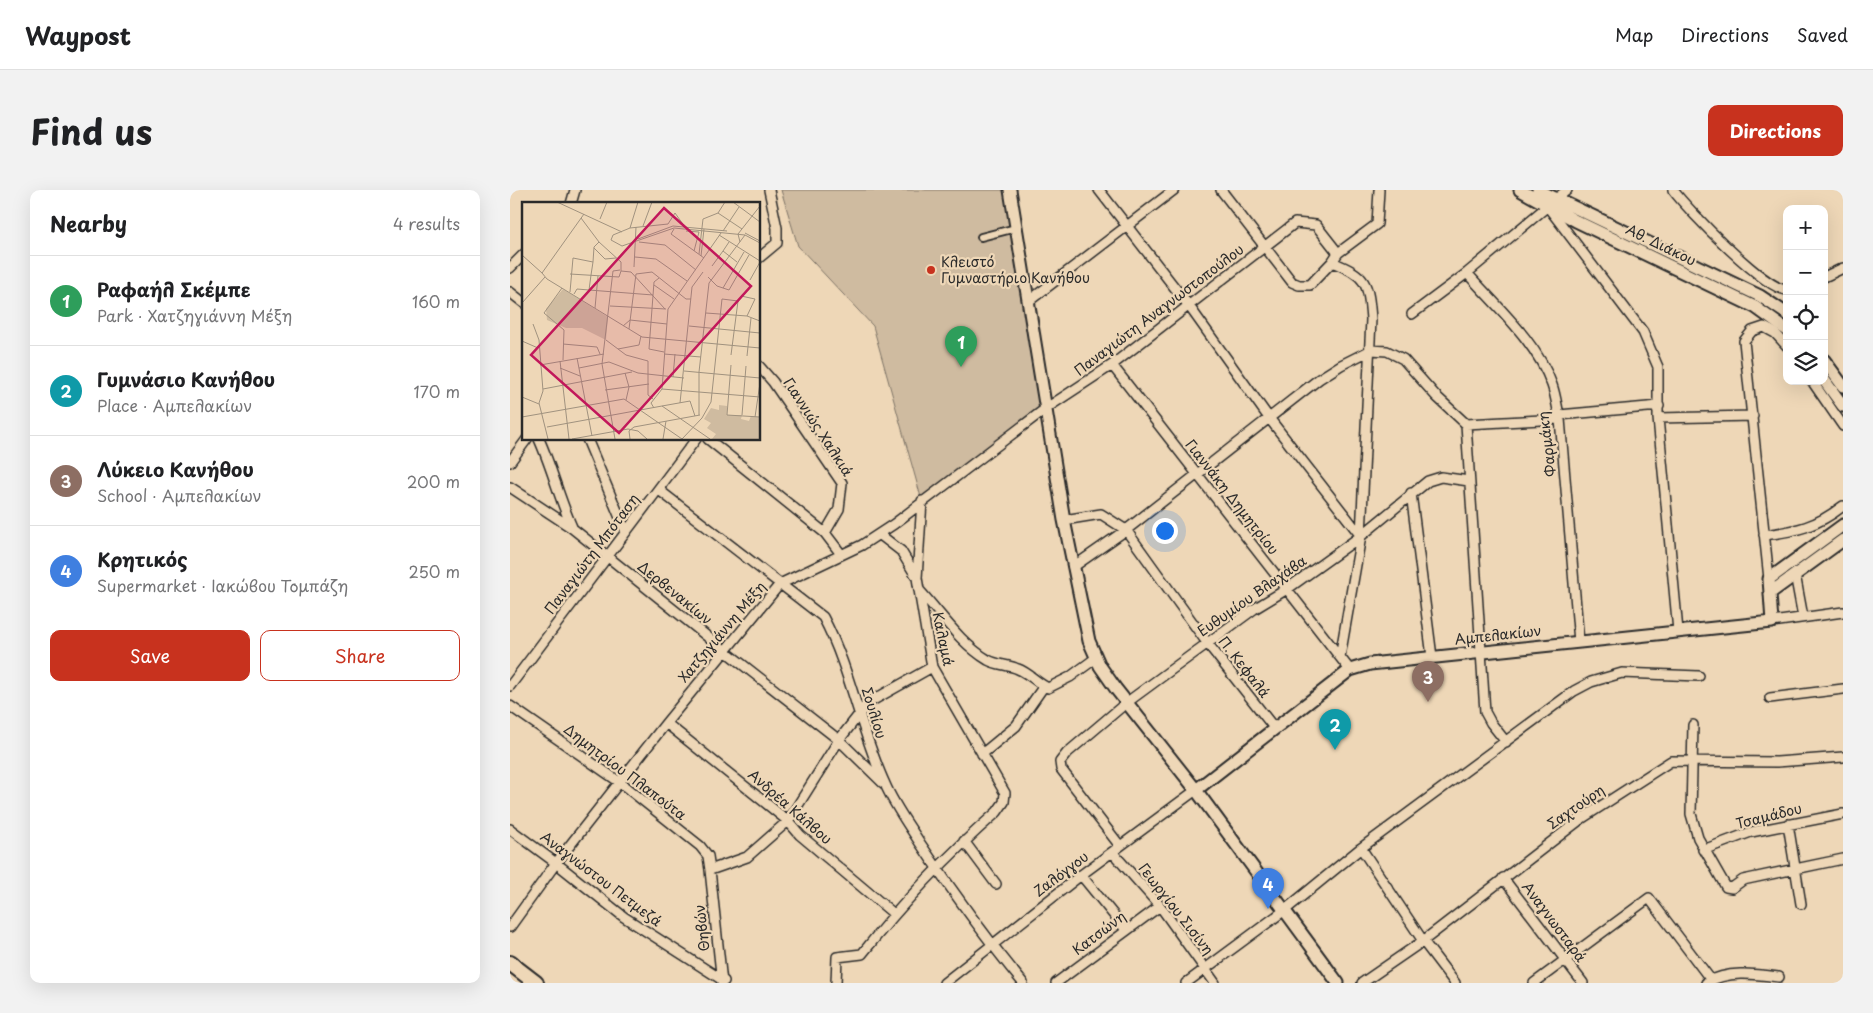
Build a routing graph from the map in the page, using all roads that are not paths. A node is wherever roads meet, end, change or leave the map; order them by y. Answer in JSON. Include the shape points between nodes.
{"nodes":[{"id":1,"x":769,"y":190,"type":"edge"},
{"id":2,"x":1010,"y":190,"type":"edge"},
{"id":3,"x":1099,"y":190,"type":"edge"},
{"id":4,"x":1174,"y":190,"type":"edge"},
{"id":5,"x":1220,"y":190,"type":"edge"},
{"id":6,"x":1520,"y":190,"type":"edge"},
{"id":7,"x":1538,"y":190,"type":"edge"},
{"id":8,"x":1567,"y":190,"type":"edge"},
{"id":9,"x":1673,"y":190,"type":"edge"},
{"id":10,"x":1381,"y":192,"type":"edge"},
{"id":11,"x":1552,"y":202,"type":"junction"},
{"id":12,"x":1127,"y":226,"type":"junction"},
{"id":13,"x":1016,"y":228,"type":"junction"},
{"id":14,"x":981,"y":237,"type":"dead end"},
{"id":15,"x":1264,"y":248,"type":"junction"},
{"id":16,"x":1338,"y":254,"type":"junction"},
{"id":17,"x":522,"y":256,"type":"edge"},
{"id":18,"x":760,"y":257,"type":"edge"},
{"id":19,"x":1332,"y":262,"type":"junction"},
{"id":20,"x":510,"y":268,"type":"edge"},
{"id":21,"x":1843,"y":268,"type":"edge"},
{"id":22,"x":1467,"y":273,"type":"junction"},
{"id":23,"x":1828,"y":275,"type":"edge"},
{"id":24,"x":1783,"y":290,"type":"edge"},
{"id":25,"x":510,"y":292,"type":"edge"},
{"id":26,"x":1029,"y":300,"type":"junction"},
{"id":27,"x":522,"y":301,"type":"edge"},
{"id":28,"x":1189,"y":306,"type":"junction"},
{"id":29,"x":1783,"y":311,"type":"edge"},
{"id":30,"x":1412,"y":314,"type":"dead end"},
{"id":31,"x":1783,"y":327,"type":"edge"},
{"id":32,"x":1783,"y":342,"type":"edge"},
{"id":33,"x":1372,"y":350,"type":"junction"},
{"id":34,"x":1112,"y":365,"type":"junction"},
{"id":35,"x":1828,"y":365,"type":"edge"},
{"id":36,"x":760,"y":367,"type":"edge"},
{"id":37,"x":1815,"y":385,"type":"edge"},
{"id":38,"x":1828,"y":385,"type":"edge"},
{"id":39,"x":1843,"y":385,"type":"edge"},
{"id":40,"x":1659,"y":406,"type":"junction"},
{"id":41,"x":1843,"y":406,"type":"edge"},
{"id":42,"x":1045,"y":409,"type":"junction"},
{"id":43,"x":1753,"y":416,"type":"junction"},
{"id":44,"x":1559,"y":417,"type":"junction"},
{"id":45,"x":1269,"y":418,"type":"junction"},
{"id":46,"x":1658,"y":418,"type":"junction"},
{"id":47,"x":1466,"y":424,"type":"junction"},
{"id":48,"x":1843,"y":426,"type":"edge"},
{"id":49,"x":526,"y":440,"type":"edge"},
{"id":50,"x":539,"y":440,"type":"edge"},
{"id":51,"x":587,"y":440,"type":"edge"},
{"id":52,"x":695,"y":440,"type":"edge"},
{"id":53,"x":709,"y":440,"type":"edge"},
{"id":54,"x":510,"y":462,"type":"edge"},
{"id":55,"x":1197,"y":474,"type":"junction"},
{"id":56,"x":1469,"y":481,"type":"junction"},
{"id":57,"x":510,"y":487,"type":"edge"},
{"id":58,"x":658,"y":490,"type":"junction"},
{"id":59,"x":1411,"y":493,"type":"junction"},
{"id":60,"x":922,"y":501,"type":"junction"},
{"id":61,"x":1843,"y":506,"type":"edge"},
{"id":62,"x":1064,"y":520,"type":"junction"},
{"id":63,"x":1843,"y":525,"type":"edge"},
{"id":64,"x":572,"y":528,"type":"junction"},
{"id":65,"x":1126,"y":530,"type":"junction"},
{"id":66,"x":626,"y":532,"type":"junction"},
{"id":67,"x":825,"y":533,"type":"junction"},
{"id":68,"x":880,"y":534,"type":"junction"},
{"id":69,"x":1764,"y":535,"type":"junction"},
{"id":70,"x":1361,"y":536,"type":"junction"},
{"id":71,"x":1843,"y":540,"type":"edge"},
{"id":72,"x":841,"y":554,"type":"junction"},
{"id":73,"x":608,"y":556,"type":"junction"},
{"id":74,"x":1073,"y":567,"type":"junction"},
{"id":75,"x":1796,"y":574,"type":"junction"},
{"id":76,"x":917,"y":578,"type":"junction"},
{"id":77,"x":1768,"y":579,"type":"junction"},
{"id":78,"x":780,"y":584,"type":"junction"},
{"id":79,"x":1287,"y":589,"type":"junction"},
{"id":80,"x":919,"y":590,"type":"junction"},
{"id":81,"x":1770,"y":593,"type":"junction"},
{"id":82,"x":1843,"y":612,"type":"edge"},
{"id":83,"x":1803,"y":617,"type":"junction"},
{"id":84,"x":1772,"y":622,"type":"junction"},
{"id":85,"x":1678,"y":632,"type":"junction"},
{"id":86,"x":1579,"y":642,"type":"junction"},
{"id":87,"x":1208,"y":644,"type":"junction"},
{"id":88,"x":724,"y":650,"type":"junction"},
{"id":89,"x":1480,"y":652,"type":"junction"},
{"id":90,"x":1340,"y":657,"type":"junction"},
{"id":91,"x":1432,"y":657,"type":"junction"},
{"id":92,"x":1096,"y":658,"type":"junction"},
{"id":93,"x":932,"y":667,"type":"junction"},
{"id":94,"x":1350,"y":670,"type":"junction"},
{"id":95,"x":1699,"y":676,"type":"dead end"},
{"id":96,"x":510,"y":686,"type":"edge"},
{"id":97,"x":1044,"y":686,"type":"junction"},
{"id":98,"x":1843,"y":690,"type":"edge"},
{"id":99,"x":1770,"y":698,"type":"dead end"},
{"id":100,"x":1126,"y":703,"type":"junction"},
{"id":101,"x":510,"y":706,"type":"edge"},
{"id":102,"x":859,"y":714,"type":"junction"},
{"id":103,"x":666,"y":723,"type":"junction"},
{"id":104,"x":1693,"y":725,"type":"dead end"},
{"id":105,"x":1275,"y":729,"type":"junction"},
{"id":106,"x":839,"y":740,"type":"junction"},
{"id":107,"x":1506,"y":742,"type":"junction"},
{"id":108,"x":982,"y":754,"type":"junction"},
{"id":109,"x":1843,"y":757,"type":"edge"},
{"id":110,"x":1693,"y":761,"type":"junction"},
{"id":111,"x":1060,"y":762,"type":"joint"},
{"id":112,"x":620,"y":782,"type":"junction"},
{"id":113,"x":885,"y":786,"type":"junction"},
{"id":114,"x":1196,"y":790,"type":"junction"},
{"id":115,"x":1843,"y":814,"type":"edge"},
{"id":116,"x":788,"y":822,"type":"junction"},
{"id":117,"x":1788,"y":824,"type":"junction"},
{"id":118,"x":510,"y":829,"type":"edge"},
{"id":119,"x":964,"y":841,"type":"junction"},
{"id":120,"x":1362,"y":848,"type":"junction"},
{"id":121,"x":1116,"y":849,"type":"junction"},
{"id":122,"x":1704,"y":850,"type":"junction"},
{"id":123,"x":1843,"y":859,"type":"edge"},
{"id":124,"x":556,"y":863,"type":"junction"},
{"id":125,"x":936,"y":868,"type":"junction"},
{"id":126,"x":1796,"y":869,"type":"junction"},
{"id":127,"x":710,"y":870,"type":"junction"},
{"id":128,"x":1081,"y":875,"type":"junction"},
{"id":129,"x":1503,"y":878,"type":"junction"},
{"id":130,"x":996,"y":884,"type":"dead end"},
{"id":131,"x":1801,"y":904,"type":"dead end"},
{"id":132,"x":1160,"y":906,"type":"junction"},
{"id":133,"x":1284,"y":910,"type":"junction"},
{"id":134,"x":894,"y":914,"type":"junction"},
{"id":135,"x":510,"y":927,"type":"edge"},
{"id":136,"x":1126,"y":930,"type":"junction"},
{"id":137,"x":1423,"y":942,"type":"junction"},
{"id":138,"x":991,"y":944,"type":"junction"},
{"id":139,"x":1565,"y":959,"type":"junction"},
{"id":140,"x":510,"y":963,"type":"edge"},
{"id":141,"x":1205,"y":969,"type":"junction"},
{"id":142,"x":1747,"y":973,"type":"junction"},
{"id":143,"x":1779,"y":977,"type":"dead end"},
{"id":144,"x":723,"y":982,"type":"edge"},
{"id":145,"x":1708,"y":982,"type":"edge"},
{"id":146,"x":536,"y":983,"type":"edge"},
{"id":147,"x":836,"y":983,"type":"edge"},
{"id":148,"x":944,"y":983,"type":"edge"},
{"id":149,"x":1023,"y":983,"type":"edge"},
{"id":150,"x":1056,"y":983,"type":"edge"},
{"id":151,"x":1186,"y":983,"type":"edge"},
{"id":152,"x":1215,"y":983,"type":"edge"},
{"id":153,"x":1338,"y":983,"type":"edge"},
{"id":154,"x":1362,"y":983,"type":"edge"},
{"id":155,"x":1455,"y":983,"type":"edge"},
{"id":156,"x":1534,"y":983,"type":"edge"},
{"id":157,"x":1583,"y":983,"type":"edge"},
{"id":158,"x":1753,"y":983,"type":"edge"}],
"edges":[{"from":1,"to":18,"type":"street","via":[[777,243]]},
{"from":2,"to":13,"type":"street"},
{"from":3,"to":12,"type":"street"},
{"from":4,"to":12,"type":"street"},
{"from":5,"to":15,"type":"street"},
{"from":6,"to":11,"type":"street","name":"Αθ. Διάκου"},
{"from":7,"to":11,"type":"street","name":"Αθ. Διάκου"},
{"from":8,"to":11,"type":"street"},
{"from":9,"to":24,"type":"street","via":[[1752,269]]},
{"from":10,"to":16,"type":"street","via":[[1376,224]]},
{"from":11,"to":22,"type":"street"},
{"from":11,"to":29,"type":"street","name":"Αθ. Διάκου","via":[[1760,296]]},
{"from":11,"to":31,"type":"street","name":"Αθ. Διάκου","via":[[1755,307]]},
{"from":11,"to":40,"type":"street","via":[[1642,332],[1658,366]]},
{"from":12,"to":26,"type":"street"},
{"from":12,"to":28,"type":"street"},
{"from":13,"to":14,"type":"street"},
{"from":13,"to":26,"type":"street"},
{"from":15,"to":16,"type":"street","via":[[1294,223],[1316,225]]},
{"from":15,"to":19,"type":"street","via":[[1299,286],[1310,285]]},
{"from":15,"to":28,"type":"street","name":"Παναγιώτη Αναγνωστοπούλου"},
{"from":16,"to":19,"type":"street"},
{"from":17,"to":20,"type":"street"},
{"from":19,"to":33,"type":"street","via":[[1354,271],[1369,290]]},
{"from":21,"to":23,"type":"street"},
{"from":22,"to":30,"type":"street"},
{"from":22,"to":44,"type":"street","name":"Φαρμάκη","via":[[1542,364],[1552,385]]},
{"from":25,"to":27,"type":"street"},
{"from":26,"to":42,"type":"street"},
{"from":28,"to":34,"type":"street","name":"Παναγιώτη Αναγνωστοπούλου"},
{"from":28,"to":45,"type":"street"},
{"from":32,"to":43,"type":"street","via":[[1764,327],[1752,331],[1744,341]]},
{"from":33,"to":45,"type":"street","via":[[1318,379]]},
{"from":33,"to":47,"type":"street","via":[[1387,351],[1403,359]]},
{"from":33,"to":70,"type":"street"},
{"from":34,"to":42,"type":"street","name":"Παναγιώτη Αναγνωστοπούλου"},
{"from":34,"to":55,"type":"street","name":"Γιαννάκη Δημητρίου"},
{"from":35,"to":39,"type":"street"},
{"from":36,"to":67,"type":"street","name":"Γιαννιώς Χαλκιά","via":[[842,483],[840,509]]},
{"from":37,"to":48,"type":"street"},
{"from":38,"to":41,"type":"street"},
{"from":40,"to":44,"type":"street"},
{"from":40,"to":46,"type":"street"},
{"from":42,"to":60,"type":"street","name":"Χατζηγιάννη Μέξη"},
{"from":42,"to":62,"type":"street"},
{"from":43,"to":46,"type":"street"},
{"from":43,"to":69,"type":"street"},
{"from":44,"to":47,"type":"street"},
{"from":44,"to":86,"type":"street","name":"Φαρμάκη"},
{"from":45,"to":55,"type":"street"},
{"from":45,"to":70,"type":"street"},
{"from":46,"to":85,"type":"street"},
{"from":47,"to":56,"type":"street"},
{"from":49,"to":54,"type":"street"},
{"from":50,"to":64,"type":"street"},
{"from":51,"to":66,"type":"street"},
{"from":52,"to":58,"type":"street","name":"Παναγιώτη Μπόταση"},
{"from":53,"to":67,"type":"street"},
{"from":55,"to":65,"type":"street"},
{"from":55,"to":79,"type":"street","name":"Γιαννάκη Δημητρίου"},
{"from":56,"to":59,"type":"street","name":"Ευθυμίου Βλαχάβα","via":[[1441,477],[1428,481]]},
{"from":56,"to":89,"type":"street"},
{"from":57,"to":64,"type":"street","name":"Δερβενακίων"},
{"from":58,"to":66,"type":"street","name":"Παναγιώτη Μπόταση"},
{"from":58,"to":78,"type":"street","name":"Σουλίου"},
{"from":59,"to":70,"type":"street","name":"Ευθυμίου Βλαχάβα"},
{"from":59,"to":91,"type":"street"},
{"from":60,"to":68,"type":"street","name":"Χατζηγιάννη Μέξη"},
{"from":60,"to":76,"type":"street","name":"Καλαμά"},
{"from":61,"to":69,"type":"street","via":[[1825,520],[1804,529]]},
{"from":62,"to":65,"type":"street","name":"Π. Κεφαλά","via":[[1100,514]]},
{"from":62,"to":74,"type":"street"},
{"from":63,"to":77,"type":"street"},
{"from":64,"to":73,"type":"street","name":"Δερβενακίων"},
{"from":65,"to":74,"type":"street"},
{"from":65,"to":87,"type":"street","name":"Π. Κεφαλά"},
{"from":66,"to":73,"type":"street","name":"Παναγιώτη Μπόταση"},
{"from":67,"to":72,"type":"street"},
{"from":68,"to":72,"type":"street","name":"Χατζηγιάννη Μέξη"},
{"from":68,"to":76,"type":"street","via":[[901,551]]},
{"from":69,"to":77,"type":"street"},
{"from":70,"to":79,"type":"street","name":"Ευθυμίου Βλαχάβα"},
{"from":70,"to":90,"type":"street"},
{"from":71,"to":75,"type":"street"},
{"from":72,"to":78,"type":"street","name":"Χατζηγιάννη Μέξη"},
{"from":73,"to":88,"type":"street","name":"Δερβενακίων"},
{"from":73,"to":96,"type":"street","name":"Παναγιώτη Μπόταση"},
{"from":74,"to":92,"type":"street","via":[[1089,642]]},
{"from":75,"to":81,"type":"street"},
{"from":75,"to":83,"type":"street"},
{"from":76,"to":80,"type":"street","name":"Καλαμά"},
{"from":77,"to":81,"type":"street"},
{"from":78,"to":88,"type":"street","name":"Χατζηγιάννη Μέξη"},
{"from":78,"to":102,"type":"street","name":"Σουλίου","via":[[823,618],[849,679]]},
{"from":79,"to":87,"type":"street","name":"Ευθυμίου Βλαχάβα"},
{"from":79,"to":90,"type":"street","name":"Γιαννάκη Δημητρίου"},
{"from":80,"to":93,"type":"street","name":"Καλαμά"},
{"from":80,"to":97,"type":"street","via":[[964,641],[978,652],[990,660],[1020,669]]},
{"from":81,"to":84,"type":"street"},
{"from":82,"to":83,"type":"street","name":"Αμπελακίων"},
{"from":83,"to":84,"type":"street","name":"Αμπελακίων"},
{"from":84,"to":85,"type":"street","name":"Αμπελακίων"},
{"from":85,"to":86,"type":"street","name":"Αμπελακίων"},
{"from":86,"to":89,"type":"street","name":"Αμπελακίων"},
{"from":87,"to":100,"type":"street","name":"Ευθυμίου Βλαχάβα"},
{"from":87,"to":105,"type":"street","name":"Π. Κεφαλά"},
{"from":88,"to":103,"type":"street","name":"Χατζηγιάννη Μέξη"},
{"from":88,"to":106,"type":"street","name":"Δερβενακίων"},
{"from":89,"to":91,"type":"street","name":"Αμπελακίων"},
{"from":89,"to":107,"type":"street","via":[[1485,712]]},
{"from":90,"to":94,"type":"street","name":"Γιαννάκη Δημητρίου"},
{"from":91,"to":94,"type":"street","name":"Αμπελακίων","via":[[1370,664]]},
{"from":92,"to":97,"type":"street","via":[[1056,685]]},
{"from":92,"to":100,"type":"street"},
{"from":93,"to":102,"type":"street","via":[[868,703]]},
{"from":93,"to":108,"type":"street","name":"Καλαμά"},
{"from":94,"to":105,"type":"street","name":"Αμπελακίων"},
{"from":95,"to":107,"type":"street","via":[[1622,673],[1591,682]]},
{"from":97,"to":108,"type":"street","via":[[1016,726]]},
{"from":98,"to":99,"type":"street"},
{"from":100,"to":111,"type":"street","name":"Ευθυμίου Βλαχάβα"},
{"from":100,"to":114,"type":"street"},
{"from":101,"to":112,"type":"street","name":"Δημητρίου Πλαπούτα"},
{"from":102,"to":106,"type":"street"},
{"from":102,"to":113,"type":"street","name":"Σουλίου"},
{"from":103,"to":112,"type":"street","name":"Χατζηγιάννη Μέξη"},
{"from":103,"to":116,"type":"street","name":"Ανδρέα Κάλβου"},
{"from":104,"to":110,"type":"street"},
{"from":105,"to":114,"type":"street","name":"Αμπελακίων"},
{"from":106,"to":113,"type":"street","name":"Δερβενακίων"},
{"from":106,"to":116,"type":"street"},
{"from":107,"to":120,"type":"street"},
{"from":108,"to":119,"type":"street","name":"Καλαμά","via":[[1006,793],[997,812]]},
{"from":109,"to":110,"type":"street","name":"Σαχτούρη","via":[[1777,762]]},
{"from":110,"to":122,"type":"street","via":[[1691,814]]},
{"from":110,"to":129,"type":"street","name":"Σαχτούρη","via":[[1671,761],[1581,819]]},
{"from":111,"to":121,"type":"street","name":"Γεωργίου Σισίνη"},
{"from":112,"to":124,"type":"street","name":"Χατζηγιάννη Μέξη"},
{"from":112,"to":127,"type":"street","name":"Δημητρίου Πλαπούτα","via":[[700,846],[708,856]]},
{"from":113,"to":125,"type":"street","name":"Σουλίου"},
{"from":114,"to":121,"type":"street","name":"Ζαλόγγου"},
{"from":114,"to":133,"type":"street"},
{"from":115,"to":117,"type":"street","name":"Τσαμάδου"},
{"from":116,"to":127,"type":"street","via":[[747,857]]},
{"from":116,"to":134,"type":"street","name":"Ανδρέα Κάλβου"},
{"from":117,"to":122,"type":"street","name":"Τσαμάδου","via":[[1751,832]]},
{"from":117,"to":126,"type":"street"},
{"from":118,"to":124,"type":"street","name":"Αναγνώστου Πετμεζά"},
{"from":119,"to":125,"type":"street"},
{"from":119,"to":130,"type":"street"},
{"from":120,"to":133,"type":"street"},
{"from":120,"to":137,"type":"street"},
{"from":121,"to":128,"type":"street","name":"Ζαλόγγου"},
{"from":121,"to":132,"type":"street","name":"Γεωργίου Σισίνη"},
{"from":122,"to":126,"type":"street","via":[[1728,888],[1743,880]]},
{"from":123,"to":126,"type":"street"},
{"from":124,"to":135,"type":"street","name":"Χατζηγιάννη Μέξη"},
{"from":124,"to":144,"type":"street","name":"Αναγνώστου Πετμεζά","via":[[624,917]]},
{"from":125,"to":134,"type":"street"},
{"from":125,"to":138,"type":"street","name":"Σουλίου"},
{"from":126,"to":131,"type":"street"},
{"from":127,"to":144,"type":"street","name":"Θηβών"},
{"from":128,"to":136,"type":"street"},
{"from":128,"to":138,"type":"street","name":"Ζαλόγγου"},
{"from":129,"to":137,"type":"street","name":"Σαχτούρη"},
{"from":129,"to":139,"type":"street","name":"Αναγνωσταρά"},
{"from":132,"to":136,"type":"street","name":"Κατσώνη"},
{"from":132,"to":141,"type":"street","name":"Γεωργίου Σισίνη"},
{"from":133,"to":141,"type":"street"},
{"from":133,"to":153,"type":"street"},
{"from":134,"to":147,"type":"street","via":[[862,954],[837,957]]},
{"from":136,"to":150,"type":"street","name":"Κατσώνη"},
{"from":137,"to":154,"type":"street","name":"Σαχτούρη"},
{"from":137,"to":155,"type":"street"},
{"from":138,"to":148,"type":"street","name":"Ζαλόγγου"},
{"from":138,"to":149,"type":"street","name":"Σουλίου"},
{"from":139,"to":145,"type":"street","via":[[1649,898]]},
{"from":139,"to":156,"type":"street"},
{"from":139,"to":157,"type":"street","name":"Αναγνωσταρά"},
{"from":140,"to":146,"type":"main road"},
{"from":141,"to":151,"type":"street"},
{"from":141,"to":152,"type":"street","name":"Γεωργίου Σισίνη"},
{"from":142,"to":143,"type":"street"},
{"from":142,"to":145,"type":"street"},
{"from":142,"to":158,"type":"street"}]}
